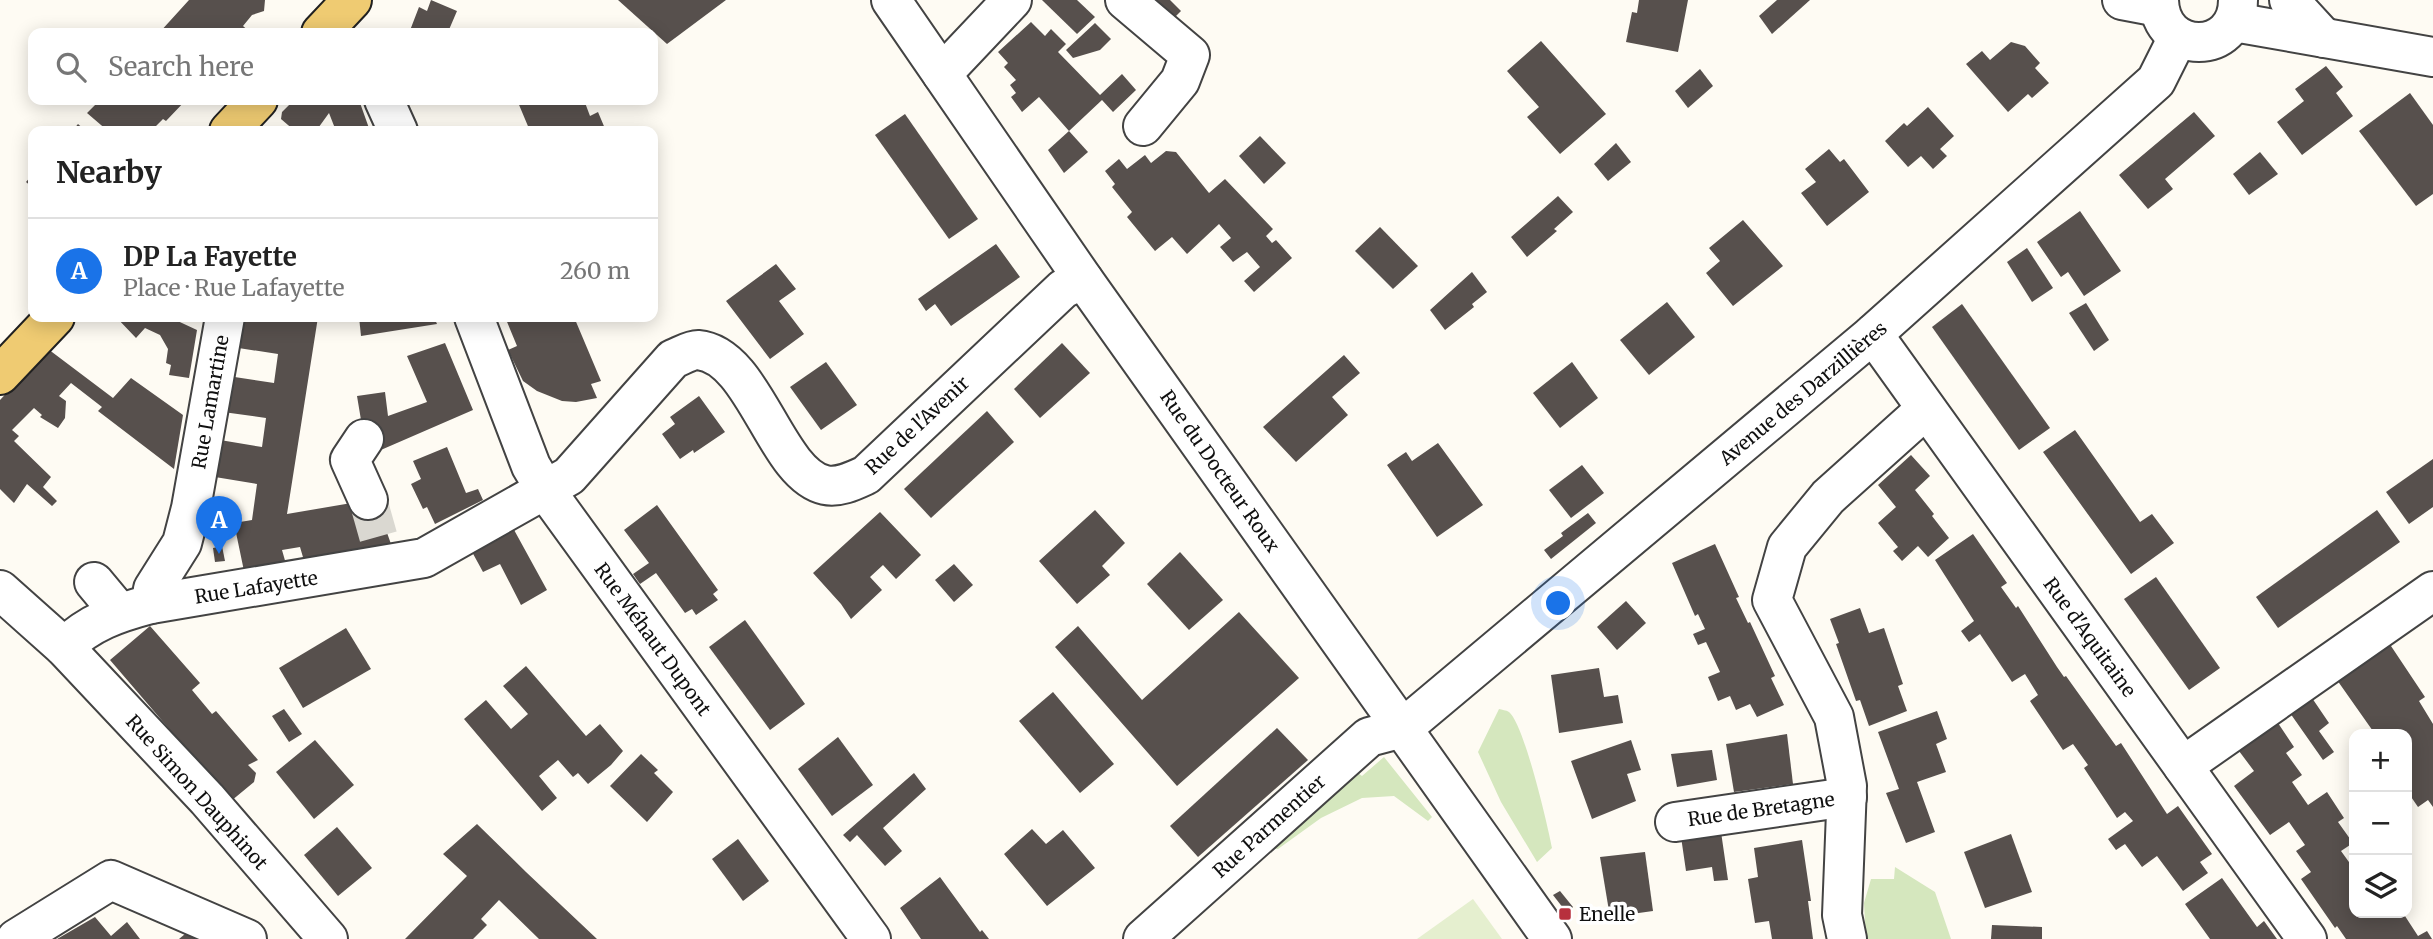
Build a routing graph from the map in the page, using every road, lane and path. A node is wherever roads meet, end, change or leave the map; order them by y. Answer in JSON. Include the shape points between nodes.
{"nodes":[{"id":1,"x":891,"y":0,"type":"edge"},
{"id":2,"x":1012,"y":0,"type":"edge"},
{"id":3,"x":1125,"y":0,"type":"edge"},
{"id":4,"x":2122,"y":0,"type":"edge"},
{"id":5,"x":2289,"y":0,"type":"edge"},
{"id":6,"x":2236,"y":11,"type":"edge"},
{"id":7,"x":2165,"y":15,"type":"edge"},
{"id":8,"x":2324,"y":38,"type":"junction"},
{"id":9,"x":2433,"y":57,"type":"edge"},
{"id":10,"x":942,"y":74,"type":"junction"},
{"id":11,"x":253,"y":105,"type":"edge"},
{"id":12,"x":386,"y":105,"type":"edge"},
{"id":13,"x":234,"y":126,"type":"edge"},
{"id":14,"x":396,"y":126,"type":"edge"},
{"id":15,"x":1143,"y":126,"type":"dead end"},
{"id":16,"x":1083,"y":279,"type":"junction"},
{"id":17,"x":50,"y":322,"type":"edge"},
{"id":18,"x":225,"y":322,"type":"edge"},
{"id":19,"x":476,"y":322,"type":"edge"},
{"id":20,"x":1873,"y":334,"type":"junction"},
{"id":21,"x":0,"y":375,"type":"edge"},
{"id":22,"x":1926,"y":409,"type":"junction"},
{"id":23,"x":364,"y":439,"type":"dead end"},
{"id":24,"x":545,"y":491,"type":"junction"},
{"id":25,"x":368,"y":500,"type":"tunnel mouth"},
{"id":26,"x":94,"y":582,"type":"dead end"},
{"id":27,"x":2,"y":594,"type":"edge"},
{"id":28,"x":2430,"y":602,"type":"edge"},
{"id":29,"x":135,"y":608,"type":"junction"},
{"id":30,"x":64,"y":647,"type":"junction"},
{"id":31,"x":1403,"y":728,"type":"junction"},
{"id":32,"x":2183,"y":766,"type":"junction"},
{"id":33,"x":1847,"y":797,"type":"junction"},
{"id":34,"x":1675,"y":822,"type":"dead end"},
{"id":35,"x":16,"y":939,"type":"edge"},
{"id":36,"x":247,"y":939,"type":"edge"},
{"id":37,"x":328,"y":939,"type":"edge"},
{"id":38,"x":872,"y":939,"type":"edge"},
{"id":39,"x":1143,"y":939,"type":"edge"},
{"id":40,"x":1552,"y":939,"type":"edge"},
{"id":41,"x":1847,"y":939,"type":"edge"},
{"id":42,"x":2307,"y":939,"type":"edge"}],
"edges":[{"from":1,"to":10,"type":"street","name":"Rue du Docteur Roux"},
{"from":2,"to":10,"type":"street"},
{"from":3,"to":15,"type":"street","via":[[1190,55],[1180,81]]},
{"from":4,"to":7,"type":"street"},
{"from":5,"to":8,"type":"street"},
{"from":6,"to":7,"type":"street","via":[[2226,32],[2203,43],[2190,42]]},
{"from":6,"to":8,"type":"street"},
{"from":7,"to":20,"type":"street","name":"Avenue des Darzillières","via":[[2156,81]]},
{"from":8,"to":9,"type":"street"},
{"from":10,"to":16,"type":"street","name":"Rue du Docteur Roux"},
{"from":11,"to":13,"type":"main road"},
{"from":12,"to":14,"type":"street"},
{"from":16,"to":24,"type":"street","name":"Rue de l'Avenir","via":[[1063,289],[866,475],[844,485],[824,485],[806,475],[735,370],[715,354],[696,350],[673,359],[569,476]]},
{"from":16,"to":31,"type":"street","name":"Rue du Docteur Roux"},
{"from":17,"to":21,"type":"main road"},
{"from":18,"to":29,"type":"street","name":"Rue Lamartine","via":[[183,543]]},
{"from":19,"to":24,"type":"street","name":"Rue Méhaut Dupont"},
{"from":20,"to":22,"type":"street","name":"Rue d'Aquitaine"},
{"from":20,"to":31,"type":"street","name":"Avenue des Darzillières"},
{"from":22,"to":32,"type":"street","name":"Rue d'Aquitaine"},
{"from":22,"to":33,"type":"street","name":"Rue de Bretagne","via":[[1828,497],[1787,547],[1772,600],[1834,717]]},
{"from":23,"to":25,"type":"street","via":[[350,460]]},
{"from":24,"to":29,"type":"street","name":"Rue Lafayette","via":[[424,558],[387,555]]},
{"from":24,"to":38,"type":"street","name":"Rue Méhaut Dupont"},
{"from":26,"to":29,"type":"street"},
{"from":27,"to":30,"type":"street","name":"Rue Simon Dauphinot"},
{"from":28,"to":32,"type":"street"},
{"from":29,"to":30,"type":"street","name":"Rue Lafayette","via":[[81,631]]},
{"from":30,"to":37,"type":"street","name":"Rue Simon Dauphinot","via":[[207,799]]},
{"from":31,"to":39,"type":"street","name":"Rue Parmentier","via":[[1369,737]]},
{"from":31,"to":40,"type":"street","name":"Rue du Docteur Roux"},
{"from":32,"to":42,"type":"street","name":"Rue d'Aquitaine"},
{"from":33,"to":34,"type":"street","name":"Rue de Bretagne"},
{"from":33,"to":41,"type":"street","name":"Rue de Bretagne","via":[[1842,915]]},
{"from":35,"to":36,"type":"street","via":[[111,880]]}]}
